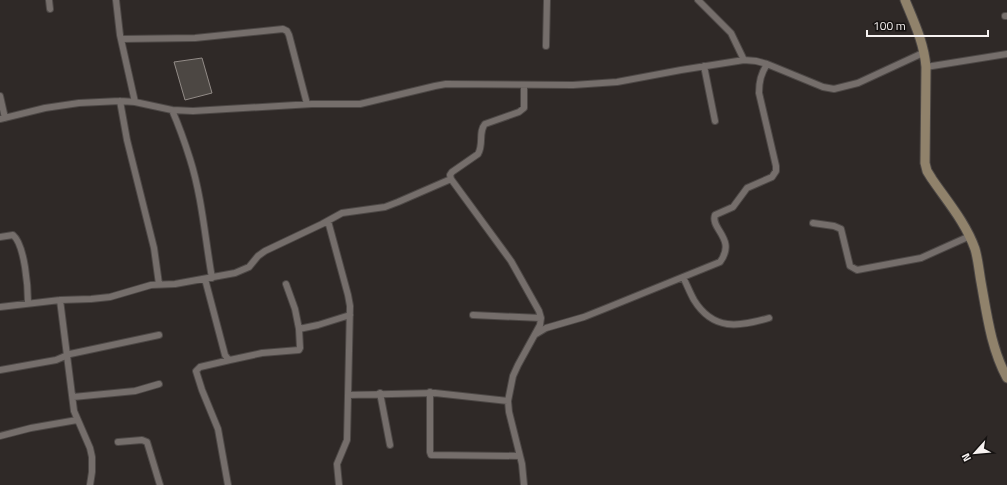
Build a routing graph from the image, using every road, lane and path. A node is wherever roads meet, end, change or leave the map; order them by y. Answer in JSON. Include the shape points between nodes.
{"nodes":[{"id":1,"x":49,"y":0,"type":"edge"},
{"id":2,"x":116,"y":0,"type":"edge"},
{"id":3,"x":547,"y":0,"type":"edge"},
{"id":4,"x":698,"y":0,"type":"edge"},
{"id":5,"x":905,"y":0,"type":"edge"},
{"id":6,"x":50,"y":9,"type":"dead end"},
{"id":7,"x":121,"y":39,"type":"junction"},
{"id":8,"x":546,"y":46,"type":"dead end"},
{"id":9,"x":925,"y":52,"type":"junction"},
{"id":10,"x":1007,"y":54,"type":"edge"},
{"id":11,"x":744,"y":60,"type":"junction"},
{"id":12,"x":767,"y":64,"type":"junction"},
{"id":13,"x":704,"y":66,"type":"junction"},
{"id":14,"x":926,"y":67,"type":"junction"},
{"id":15,"x":524,"y":85,"type":"junction"},
{"id":16,"x":0,"y":96,"type":"edge"},
{"id":17,"x":120,"y":101,"type":"junction"},
{"id":18,"x":135,"y":102,"type":"junction"},
{"id":19,"x":307,"y":104,"type":"junction"},
{"id":20,"x":172,"y":110,"type":"junction"},
{"id":21,"x":2,"y":118,"type":"edge"},
{"id":22,"x":715,"y":121,"type":"dead end"},
{"id":23,"x":451,"y":179,"type":"junction"},
{"id":24,"x":328,"y":221,"type":"junction"},
{"id":25,"x":813,"y":223,"type":"dead end"},
{"id":26,"x":970,"y":236,"type":"junction"},
{"id":27,"x":0,"y":237,"type":"edge"},
{"id":28,"x":208,"y":278,"type":"junction"},
{"id":29,"x":683,"y":278,"type":"junction"},
{"id":30,"x":158,"y":284,"type":"junction"},
{"id":31,"x":286,"y":284,"type":"dead end"},
{"id":32,"x":60,"y":300,"type":"junction"},
{"id":33,"x":28,"y":303,"type":"junction"},
{"id":34,"x":0,"y":307,"type":"edge"},
{"id":35,"x":350,"y":315,"type":"junction"},
{"id":36,"x":473,"y":315,"type":"dead end"},
{"id":37,"x":541,"y":318,"type":"junction"},
{"id":38,"x":769,"y":318,"type":"dead end"},
{"id":39,"x":299,"y":329,"type":"junction"},
{"id":40,"x":536,"y":334,"type":"junction"},
{"id":41,"x":159,"y":335,"type":"dead end"},
{"id":42,"x":67,"y":355,"type":"junction"},
{"id":43,"x":230,"y":360,"type":"junction"},
{"id":44,"x":0,"y":370,"type":"edge"},
{"id":45,"x":1007,"y":378,"type":"edge"},
{"id":46,"x":159,"y":384,"type":"dead end"},
{"id":47,"x":430,"y":392,"type":"junction"},
{"id":48,"x":380,"y":393,"type":"junction"},
{"id":49,"x":348,"y":395,"type":"junction"},
{"id":50,"x":73,"y":397,"type":"junction"},
{"id":51,"x":508,"y":401,"type":"junction"},
{"id":52,"x":77,"y":420,"type":"junction"},
{"id":53,"x":0,"y":436,"type":"edge"},
{"id":54,"x":118,"y":442,"type":"dead end"},
{"id":55,"x":390,"y":445,"type":"dead end"},
{"id":56,"x":520,"y":456,"type":"junction"},
{"id":57,"x":90,"y":485,"type":"edge"},
{"id":58,"x":160,"y":485,"type":"edge"},
{"id":59,"x":228,"y":485,"type":"edge"},
{"id":60,"x":339,"y":485,"type":"edge"},
{"id":61,"x":524,"y":485,"type":"edge"}],
"edges":[{"from":1,"to":6,"type":"street"},
{"from":2,"to":7,"type":"street"},
{"from":3,"to":8,"type":"street"},
{"from":4,"to":11,"type":"street","via":[[731,33]]},
{"from":5,"to":9,"type":"street"},
{"from":7,"to":18,"type":"street"},
{"from":7,"to":19,"type":"street","via":[[201,38],[284,29],[289,34]]},
{"from":9,"to":12,"type":"street","via":[[858,83],[834,89]]},
{"from":9,"to":14,"type":"street"},
{"from":10,"to":14,"type":"street"},
{"from":11,"to":12,"type":"street"},
{"from":11,"to":13,"type":"street"},
{"from":12,"to":29,"type":"street","via":[[761,74],[759,93],[776,171],[772,177],[747,188],[733,207],[715,215],[726,248],[720,262]]},
{"from":13,"to":15,"type":"street","via":[[617,82]]},
{"from":13,"to":22,"type":"street"},
{"from":14,"to":26,"type":"street","via":[[925,163],[932,179]]},
{"from":15,"to":19,"type":"street","via":[[446,84],[360,104]]},
{"from":15,"to":23,"type":"street","via":[[524,108],[485,124],[478,154],[452,172]]},
{"from":16,"to":21,"type":"street"},
{"from":17,"to":18,"type":"street"},
{"from":17,"to":21,"type":"street","via":[[79,103]]},
{"from":17,"to":30,"type":"street","via":[[154,248]]},
{"from":18,"to":20,"type":"street"},
{"from":19,"to":20,"type":"street"},
{"from":20,"to":28,"type":"street","via":[[192,167],[200,204]]},
{"from":23,"to":24,"type":"street","via":[[384,207],[342,213]]},
{"from":23,"to":37,"type":"street","via":[[511,261],[536,304]]},
{"from":24,"to":28,"type":"street","via":[[265,251],[243,270]]},
{"from":24,"to":35,"type":"street","via":[[348,295]]},
{"from":25,"to":26,"type":"street","via":[[841,229],[850,266],[857,270],[921,258]]},
{"from":26,"to":45,"type":"street","via":[[995,352]]},
{"from":27,"to":33,"type":"street","via":[[13,235],[18,241],[25,267]]},
{"from":28,"to":30,"type":"street","via":[[175,284]]},
{"from":28,"to":43,"type":"street","via":[[225,355]]},
{"from":29,"to":38,"type":"street","via":[[701,309],[720,322],[742,325]]},
{"from":29,"to":40,"type":"street","via":[[584,317],[546,328]]},
{"from":30,"to":32,"type":"street","via":[[110,297]]},
{"from":31,"to":39,"type":"street"},
{"from":32,"to":33,"type":"street"},
{"from":32,"to":42,"type":"street"},
{"from":33,"to":34,"type":"street"},
{"from":35,"to":39,"type":"street"},
{"from":35,"to":49,"type":"street"},
{"from":36,"to":37,"type":"street"},
{"from":37,"to":40,"type":"street"},
{"from":39,"to":43,"type":"street","via":[[299,350],[262,353]]},
{"from":40,"to":51,"type":"street","via":[[516,370]]},
{"from":41,"to":42,"type":"street"},
{"from":42,"to":44,"type":"street","via":[[56,360]]},
{"from":42,"to":50,"type":"street"},
{"from":43,"to":59,"type":"street","via":[[200,367],[196,371],[218,428]]},
{"from":46,"to":50,"type":"street","via":[[135,391]]},
{"from":47,"to":48,"type":"street"},
{"from":47,"to":51,"type":"street"},
{"from":47,"to":56,"type":"street","via":[[431,455]]},
{"from":48,"to":49,"type":"street"},
{"from":48,"to":55,"type":"street"},
{"from":49,"to":60,"type":"street","via":[[347,440],[337,464]]},
{"from":50,"to":52,"type":"street"},
{"from":51,"to":56,"type":"street"},
{"from":52,"to":53,"type":"street"},
{"from":52,"to":57,"type":"street","via":[[92,457]]},
{"from":54,"to":58,"type":"street","via":[[147,442]]},
{"from":56,"to":61,"type":"street"}]}
